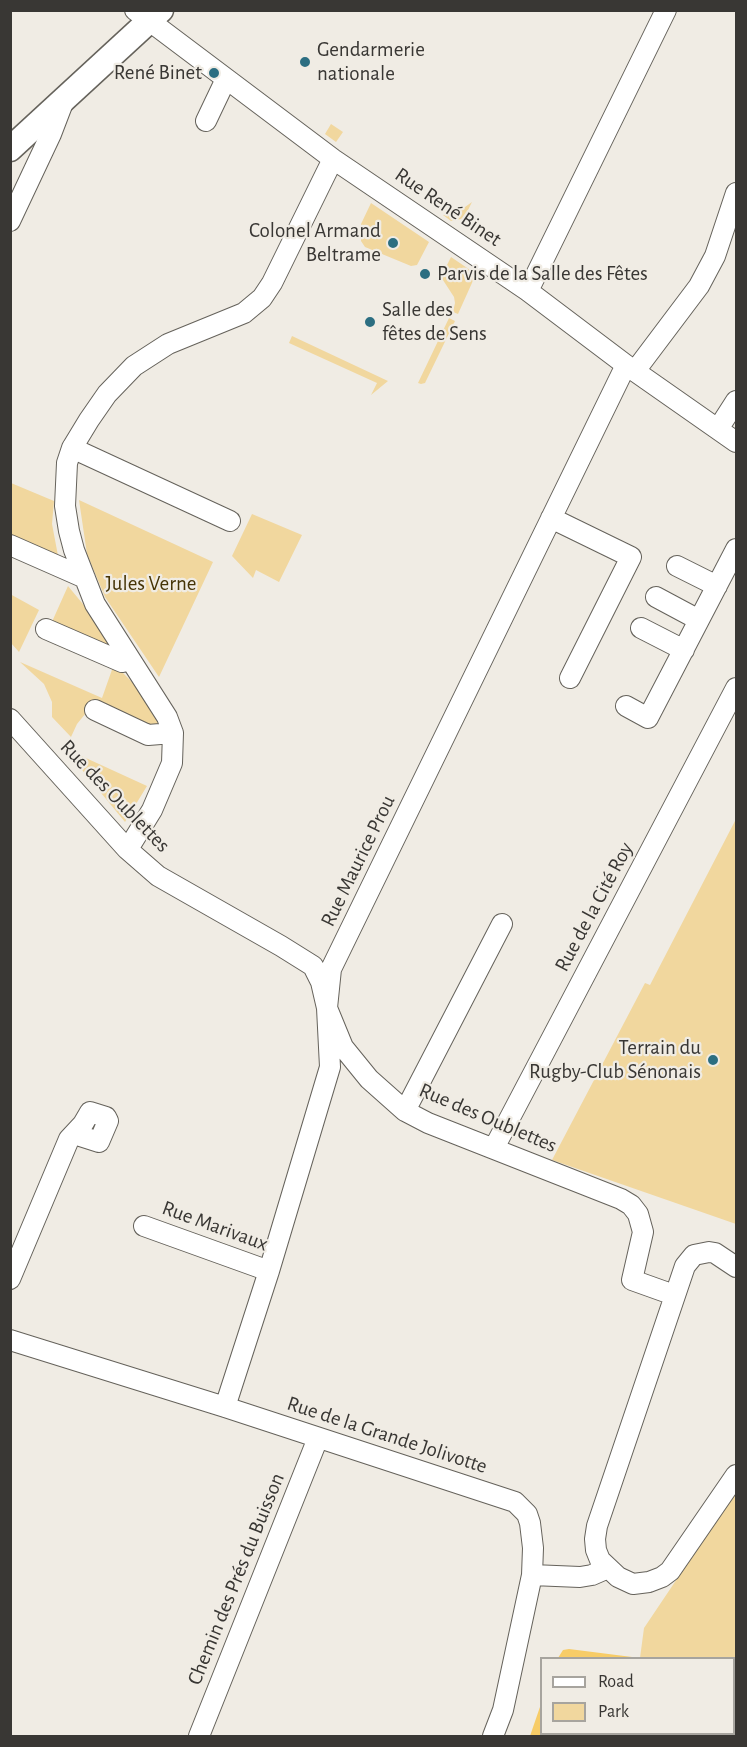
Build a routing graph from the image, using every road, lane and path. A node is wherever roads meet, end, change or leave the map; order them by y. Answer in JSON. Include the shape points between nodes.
{"nodes":[{"id":1,"x":666,"y":10,"type":"edge"},
{"id":2,"x":148,"y":14,"type":"edge"},
{"id":3,"x":226,"y":79,"type":"junction"},
{"id":4,"x":64,"y":98,"type":"junction"},
{"id":5,"x":206,"y":121,"type":"dead end"},
{"id":6,"x":10,"y":149,"type":"edge"},
{"id":7,"x":333,"y":159,"type":"junction"},
{"id":8,"x":736,"y":193,"type":"edge"},
{"id":9,"x":10,"y":221,"type":"edge"},
{"id":10,"x":736,"y":237,"type":"edge"},
{"id":11,"x":715,"y":256,"type":"junction"},
{"id":12,"x":528,"y":291,"type":"junction"},
{"id":13,"x":630,"y":368,"type":"junction"},
{"id":14,"x":736,"y":401,"type":"edge"},
{"id":15,"x":718,"y":429,"type":"junction"},
{"id":16,"x":736,"y":442,"type":"edge"},
{"id":17,"x":72,"y":448,"type":"junction"},
{"id":18,"x":551,"y":518,"type":"junction"},
{"id":19,"x":230,"y":521,"type":"dead end"},
{"id":20,"x":10,"y":545,"type":"edge"},
{"id":21,"x":736,"y":549,"type":"edge"},
{"id":22,"x":677,"y":566,"type":"dead end"},
{"id":23,"x":85,"y":578,"type":"junction"},
{"id":24,"x":717,"y":586,"type":"junction"},
{"id":25,"x":656,"y":597,"type":"dead end"},
{"id":26,"x":699,"y":620,"type":"junction"},
{"id":27,"x":641,"y":628,"type":"dead end"},
{"id":28,"x":46,"y":629,"type":"dead end"},
{"id":29,"x":684,"y":650,"type":"junction"},
{"id":30,"x":130,"y":660,"type":"junction"},
{"id":31,"x":570,"y":678,"type":"dead end"},
{"id":32,"x":736,"y":688,"type":"edge"},
{"id":33,"x":626,"y":706,"type":"dead end"},
{"id":34,"x":95,"y":710,"type":"dead end"},
{"id":35,"x":10,"y":719,"type":"edge"},
{"id":36,"x":173,"y":733,"type":"junction"},
{"id":37,"x":128,"y":849,"type":"junction"},
{"id":38,"x":502,"y":924,"type":"dead end"},
{"id":39,"x":327,"y":1008,"type":"junction"},
{"id":40,"x":405,"y":1111,"type":"junction"},
{"id":41,"x":74,"y":1134,"type":"dead end"},
{"id":42,"x":494,"y":1148,"type":"junction"},
{"id":43,"x":144,"y":1226,"type":"dead end"},
{"id":44,"x":736,"y":1267,"type":"edge"},
{"id":45,"x":269,"y":1271,"type":"junction"},
{"id":46,"x":10,"y":1279,"type":"edge"},
{"id":47,"x":674,"y":1295,"type":"junction"},
{"id":48,"x":10,"y":1340,"type":"edge"},
{"id":49,"x":225,"y":1407,"type":"junction"},
{"id":50,"x":318,"y":1438,"type":"junction"},
{"id":51,"x":736,"y":1474,"type":"edge"},
{"id":52,"x":608,"y":1568,"type":"junction"},
{"id":53,"x":532,"y":1575,"type":"junction"},
{"id":54,"x":199,"y":1737,"type":"edge"},
{"id":55,"x":493,"y":1737,"type":"edge"}],
"edges":[{"from":1,"to":12,"type":"street"},
{"from":2,"to":3,"type":"street","name":"Rue René Binet"},
{"from":2,"to":4,"type":"main road"},
{"from":3,"to":5,"type":"street"},
{"from":3,"to":7,"type":"street","name":"Rue René Binet"},
{"from":4,"to":6,"type":"main road"},
{"from":4,"to":9,"type":"street"},
{"from":7,"to":12,"type":"street","name":"Rue René Binet"},
{"from":7,"to":17,"type":"street","via":[[262,298],[244,313],[168,344],[134,366],[108,394]]},
{"from":8,"to":11,"type":"street"},
{"from":10,"to":11,"type":"street"},
{"from":11,"to":13,"type":"street","name":"Rue Maurice Prou","via":[[699,286]]},
{"from":12,"to":13,"type":"street","name":"Rue René Binet"},
{"from":13,"to":15,"type":"street","name":"Rue René Binet"},
{"from":13,"to":18,"type":"street","name":"Rue Maurice Prou"},
{"from":14,"to":15,"type":"street"},
{"from":15,"to":16,"type":"street","name":"Rue René Binet"},
{"from":17,"to":19,"type":"street"},
{"from":17,"to":23,"type":"street","via":[[67,463],[65,506],[74,550]]},
{"from":18,"to":31,"type":"street","via":[[631,557]]},
{"from":18,"to":39,"type":"street","name":"Rue Maurice Prou","via":[[331,969]]},
{"from":20,"to":23,"type":"street"},
{"from":21,"to":24,"type":"street"},
{"from":22,"to":24,"type":"street"},
{"from":23,"to":30,"type":"street","via":[[95,604]]},
{"from":24,"to":26,"type":"street"},
{"from":25,"to":26,"type":"street"},
{"from":26,"to":29,"type":"street"},
{"from":27,"to":29,"type":"street"},
{"from":28,"to":30,"type":"street","via":[[122,662]]},
{"from":29,"to":33,"type":"street","via":[[648,718]]},
{"from":30,"to":36,"type":"street"},
{"from":32,"to":42,"type":"street","name":"Rue de la Cité Roy"},
{"from":34,"to":36,"type":"street","via":[[148,735]]},
{"from":35,"to":37,"type":"street","name":"Rue des Oublettes"},
{"from":36,"to":37,"type":"street","via":[[172,763],[152,810]]},
{"from":37,"to":39,"type":"street","name":"Rue des Oublettes","via":[[158,876],[313,966]]},
{"from":38,"to":40,"type":"street"},
{"from":39,"to":40,"type":"street","name":"Rue des Oublettes","via":[[343,1047],[369,1079]]},
{"from":39,"to":45,"type":"street","name":"Rue Maurice Prou","via":[[330,1067]]},
{"from":40,"to":42,"type":"street","name":"Rue des Oublettes"},
{"from":41,"to":46,"type":"street"},
{"from":42,"to":47,"type":"street","name":"Rue des Oublettes","via":[[631,1205],[643,1232],[632,1280]]},
{"from":43,"to":45,"type":"street","name":"Rue Marivaux"},
{"from":44,"to":47,"type":"street","via":[[715,1253],[694,1255],[685,1266]]},
{"from":45,"to":49,"type":"street","name":"Rue Maurice Prou"},
{"from":47,"to":52,"type":"street","via":[[597,1526],[596,1551]]},
{"from":48,"to":49,"type":"street","name":"Rue de la Grande Jolivotte"},
{"from":49,"to":50,"type":"street","name":"Rue de la Grande Jolivotte"},
{"from":50,"to":53,"type":"street","name":"Rue de la Grande Jolivotte","via":[[515,1502],[530,1523]]},
{"from":50,"to":54,"type":"street","name":"Chemin des Prés du Buisson"},
{"from":51,"to":52,"type":"street","via":[[670,1571],[649,1582],[633,1584]]},
{"from":52,"to":53,"type":"street","via":[[580,1577]]},
{"from":53,"to":55,"type":"street","name":"Rue de la Grande Jolivotte","via":[[503,1710]]}]}
